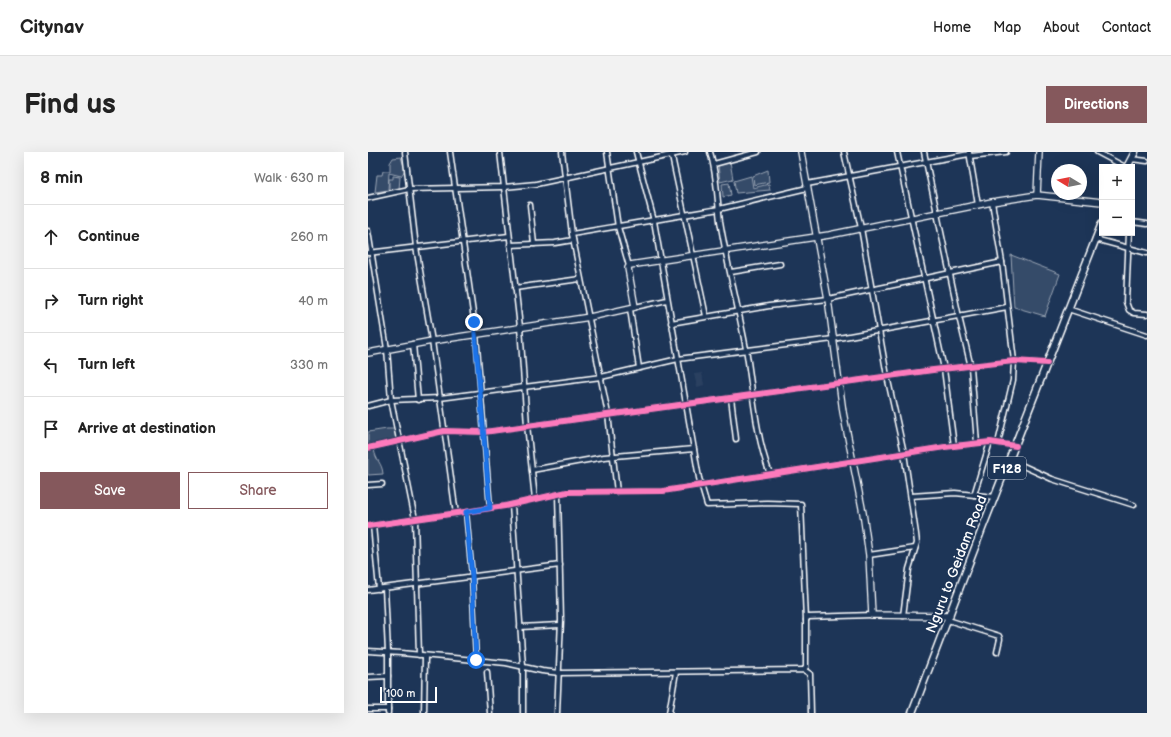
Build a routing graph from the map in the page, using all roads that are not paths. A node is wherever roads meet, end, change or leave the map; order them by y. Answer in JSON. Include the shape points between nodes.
{"nodes":[{"id":1,"x":405,"y":152,"type":"edge"},
{"id":2,"x":450,"y":152,"type":"edge"},
{"id":3,"x":500,"y":152,"type":"edge"},
{"id":4,"x":562,"y":152,"type":"edge"},
{"id":5,"x":607,"y":152,"type":"edge"},
{"id":6,"x":636,"y":152,"type":"edge"},
{"id":7,"x":685,"y":152,"type":"edge"},
{"id":8,"x":710,"y":152,"type":"edge"},
{"id":9,"x":758,"y":152,"type":"edge"},
{"id":10,"x":801,"y":152,"type":"edge"},
{"id":11,"x":844,"y":152,"type":"edge"},
{"id":12,"x":897,"y":152,"type":"edge"},
{"id":13,"x":924,"y":152,"type":"edge"},
{"id":14,"x":1006,"y":152,"type":"edge"},
{"id":15,"x":1039,"y":152,"type":"edge"},
{"id":16,"x":1097,"y":152,"type":"edge"},
{"id":17,"x":1135,"y":152,"type":"edge"},
{"id":18,"x":671,"y":153,"type":"edge"},
{"id":19,"x":969,"y":154,"type":"edge"},
{"id":20,"x":1131,"y":159,"type":"junction"},
{"id":21,"x":638,"y":161,"type":"junction"},
{"id":22,"x":1147,"y":161,"type":"edge"},
{"id":23,"x":926,"y":162,"type":"junction"},
{"id":24,"x":714,"y":164,"type":"junction"},
{"id":25,"x":1120,"y":164,"type":"edge"},
{"id":26,"x":1128,"y":164,"type":"edge"},
{"id":27,"x":901,"y":167,"type":"junction"},
{"id":28,"x":609,"y":169,"type":"junction"},
{"id":29,"x":850,"y":177,"type":"junction"},
{"id":30,"x":565,"y":178,"type":"junction"},
{"id":31,"x":807,"y":186,"type":"junction"},
{"id":32,"x":454,"y":188,"type":"junction"},
{"id":33,"x":504,"y":188,"type":"junction"},
{"id":34,"x":409,"y":189,"type":"junction"},
{"id":35,"x":1037,"y":195,"type":"junction"},
{"id":36,"x":368,"y":198,"type":"edge"},
{"id":37,"x":992,"y":202,"type":"junction"},
{"id":38,"x":1099,"y":202,"type":"edge"},
{"id":39,"x":978,"y":204,"type":"junction"},
{"id":40,"x":530,"y":205,"type":"dead end"},
{"id":41,"x":719,"y":209,"type":"junction"},
{"id":42,"x":937,"y":214,"type":"junction"},
{"id":43,"x":684,"y":215,"type":"junction"},
{"id":44,"x":912,"y":219,"type":"junction"},
{"id":45,"x":654,"y":221,"type":"junction"},
{"id":46,"x":1135,"y":222,"type":"edge"},
{"id":47,"x":1147,"y":224,"type":"edge"},
{"id":48,"x":618,"y":227,"type":"junction"},
{"id":49,"x":860,"y":228,"type":"junction"},
{"id":50,"x":368,"y":231,"type":"edge"},
{"id":51,"x":1099,"y":231,"type":"edge"},
{"id":52,"x":572,"y":234,"type":"junction"},
{"id":53,"x":509,"y":236,"type":"junction"},
{"id":54,"x":1129,"y":236,"type":"edge"},
{"id":55,"x":816,"y":237,"type":"junction"},
{"id":56,"x":1096,"y":239,"type":"junction"},
{"id":57,"x":573,"y":240,"type":"junction"},
{"id":58,"x":462,"y":242,"type":"junction"},
{"id":59,"x":534,"y":244,"type":"junction"},
{"id":60,"x":510,"y":245,"type":"junction"},
{"id":61,"x":416,"y":247,"type":"junction"},
{"id":62,"x":726,"y":249,"type":"junction"},
{"id":63,"x":1129,"y":250,"type":"junction"},
{"id":64,"x":370,"y":252,"type":"edge"},
{"id":65,"x":1147,"y":253,"type":"edge"},
{"id":66,"x":693,"y":254,"type":"junction"},
{"id":67,"x":660,"y":260,"type":"junction"},
{"id":68,"x":1002,"y":262,"type":"junction"},
{"id":69,"x":780,"y":264,"type":"dead end"},
{"id":70,"x":629,"y":266,"type":"junction"},
{"id":71,"x":730,"y":272,"type":"junction"},
{"id":72,"x":950,"y":274,"type":"junction"},
{"id":73,"x":925,"y":278,"type":"junction"},
{"id":74,"x":580,"y":279,"type":"junction"},
{"id":75,"x":515,"y":288,"type":"junction"},
{"id":76,"x":870,"y":291,"type":"junction"},
{"id":77,"x":828,"y":299,"type":"junction"},
{"id":78,"x":667,"y":300,"type":"junction"},
{"id":79,"x":1007,"y":307,"type":"junction"},
{"id":80,"x":633,"y":308,"type":"junction"},
{"id":81,"x":1068,"y":309,"type":"junction"},
{"id":82,"x":738,"y":312,"type":"junction"},
{"id":83,"x":1147,"y":314,"type":"edge"},
{"id":84,"x":706,"y":316,"type":"junction"},
{"id":85,"x":590,"y":317,"type":"junction"},
{"id":86,"x":959,"y":317,"type":"junction"},
{"id":87,"x":934,"y":321,"type":"junction"},
{"id":88,"x":672,"y":323,"type":"junction"},
{"id":89,"x":520,"y":327,"type":"junction"},
{"id":90,"x":878,"y":331,"type":"junction"},
{"id":91,"x":476,"y":334,"type":"junction"},
{"id":92,"x":1147,"y":335,"type":"edge"},
{"id":93,"x":833,"y":339,"type":"junction"},
{"id":94,"x":432,"y":341,"type":"junction"},
{"id":95,"x":414,"y":344,"type":"junction"},
{"id":96,"x":387,"y":349,"type":"junction"},
{"id":97,"x":746,"y":349,"type":"junction"},
{"id":98,"x":368,"y":353,"type":"edge"},
{"id":99,"x":678,"y":359,"type":"junction"},
{"id":100,"x":1014,"y":361,"type":"junction"},
{"id":101,"x":1047,"y":363,"type":"junction"},
{"id":102,"x":971,"y":367,"type":"junction"},
{"id":103,"x":639,"y":368,"type":"junction"},
{"id":104,"x":944,"y":369,"type":"junction"},
{"id":105,"x":887,"y":376,"type":"junction"},
{"id":106,"x":601,"y":377,"type":"junction"},
{"id":107,"x":839,"y":384,"type":"junction"},
{"id":108,"x":524,"y":387,"type":"junction"},
{"id":109,"x":482,"y":393,"type":"junction"},
{"id":110,"x":752,"y":395,"type":"junction"},
{"id":111,"x":440,"y":398,"type":"junction"},
{"id":112,"x":731,"y":398,"type":"junction"},
{"id":113,"x":391,"y":400,"type":"junction"},
{"id":114,"x":418,"y":400,"type":"junction"},
{"id":115,"x":686,"y":404,"type":"junction"},
{"id":116,"x":368,"y":406,"type":"edge"},
{"id":117,"x":608,"y":414,"type":"junction"},
{"id":118,"x":527,"y":425,"type":"junction"},
{"id":119,"x":444,"y":431,"type":"junction"},
{"id":120,"x":484,"y":432,"type":"junction"},
{"id":121,"x":736,"y":439,"type":"dead end"},
{"id":122,"x":400,"y":440,"type":"junction"},
{"id":123,"x":990,"y":442,"type":"junction"},
{"id":124,"x":977,"y":443,"type":"junction"},
{"id":125,"x":998,"y":443,"type":"junction"},
{"id":126,"x":954,"y":446,"type":"junction"},
{"id":127,"x":1016,"y":446,"type":"junction"},
{"id":128,"x":368,"y":448,"type":"edge"},
{"id":129,"x":694,"y":449,"type":"junction"},
{"id":130,"x":904,"y":453,"type":"junction"},
{"id":131,"x":613,"y":458,"type":"junction"},
{"id":132,"x":853,"y":460,"type":"junction"},
{"id":133,"x":1010,"y":460,"type":"junction"},
{"id":134,"x":532,"y":470,"type":"junction"},
{"id":135,"x":770,"y":474,"type":"junction"},
{"id":136,"x":382,"y":484,"type":"dead end"},
{"id":137,"x":368,"y":485,"type":"edge"},
{"id":138,"x":702,"y":485,"type":"junction"},
{"id":139,"x":617,"y":492,"type":"junction"},
{"id":140,"x":558,"y":494,"type":"junction"},
{"id":141,"x":974,"y":495,"type":"junction"},
{"id":142,"x":911,"y":496,"type":"junction"},
{"id":143,"x":995,"y":497,"type":"junction"},
{"id":144,"x":535,"y":499,"type":"junction"},
{"id":145,"x":512,"y":505,"type":"junction"},
{"id":146,"x":1134,"y":505,"type":"dead end"},
{"id":147,"x":490,"y":508,"type":"junction"},
{"id":148,"x":466,"y":512,"type":"junction"},
{"id":149,"x":456,"y":514,"type":"junction"},
{"id":150,"x":415,"y":519,"type":"junction"},
{"id":151,"x":370,"y":525,"type":"edge"},
{"id":152,"x":915,"y":548,"type":"junction"},
{"id":153,"x":869,"y":555,"type":"junction"},
{"id":154,"x":560,"y":565,"type":"junction"},
{"id":155,"x":518,"y":569,"type":"junction"},
{"id":156,"x":472,"y":576,"type":"junction"},
{"id":157,"x":418,"y":584,"type":"junction"},
{"id":158,"x":385,"y":588,"type":"junction"},
{"id":159,"x":379,"y":589,"type":"junction"},
{"id":160,"x":368,"y":590,"type":"edge"},
{"id":161,"x":872,"y":615,"type":"junction"},
{"id":162,"x":903,"y":616,"type":"junction"},
{"id":163,"x":949,"y":618,"type":"junction"},
{"id":164,"x":806,"y":620,"type":"junction"},
{"id":165,"x":560,"y":625,"type":"junction"},
{"id":166,"x":520,"y":627,"type":"junction"},
{"id":167,"x":368,"y":651,"type":"edge"},
{"id":168,"x":388,"y":652,"type":"junction"},
{"id":169,"x":998,"y":652,"type":"dead end"},
{"id":170,"x":419,"y":655,"type":"junction"},
{"id":171,"x":425,"y":656,"type":"junction"},
{"id":172,"x":476,"y":660,"type":"junction"},
{"id":173,"x":522,"y":666,"type":"junction"},
{"id":174,"x":804,"y":670,"type":"junction"},
{"id":175,"x":487,"y":672,"type":"dead end"},
{"id":176,"x":676,"y":672,"type":"junction"},
{"id":177,"x":560,"y":673,"type":"junction"},
{"id":178,"x":388,"y":676,"type":"junction"},
{"id":179,"x":368,"y":677,"type":"edge"},
{"id":180,"x":368,"y":709,"type":"edge"},
{"id":181,"x":388,"y":711,"type":"edge"},
{"id":182,"x":424,"y":713,"type":"edge"},
{"id":183,"x":490,"y":713,"type":"edge"},
{"id":184,"x":523,"y":713,"type":"edge"},
{"id":185,"x":557,"y":713,"type":"edge"},
{"id":186,"x":669,"y":713,"type":"edge"},
{"id":187,"x":811,"y":713,"type":"edge"},
{"id":188,"x":912,"y":713,"type":"edge"}],
"edges":[{"from":1,"to":34,"type":"street"},
{"from":2,"to":32,"type":"street"},
{"from":3,"to":33,"type":"street"},
{"from":4,"to":30,"type":"street"},
{"from":5,"to":28,"type":"street"},
{"from":6,"to":21,"type":"street"},
{"from":7,"to":18,"type":"street"},
{"from":8,"to":24,"type":"street"},
{"from":9,"to":24,"type":"street"},
{"from":10,"to":31,"type":"street"},
{"from":11,"to":29,"type":"street"},
{"from":12,"to":27,"type":"street"},
{"from":13,"to":23,"type":"street"},
{"from":14,"to":19,"type":"street"},
{"from":15,"to":35,"type":"street"},
{"from":16,"to":25,"type":"street"},
{"from":17,"to":20,"type":"main road"},
{"from":18,"to":21,"type":"street"},
{"from":18,"to":43,"type":"street"},
{"from":19,"to":23,"type":"street"},
{"from":19,"to":39,"type":"street"},
{"from":20,"to":22,"type":"street"},
{"from":20,"to":26,"type":"main road"},
{"from":21,"to":28,"type":"street"},
{"from":21,"to":45,"type":"street"},
{"from":23,"to":27,"type":"street"},
{"from":23,"to":42,"type":"street"},
{"from":24,"to":41,"type":"street"},
{"from":27,"to":29,"type":"street"},
{"from":27,"to":44,"type":"street"},
{"from":28,"to":30,"type":"street"},
{"from":28,"to":48,"type":"street"},
{"from":29,"to":31,"type":"street"},
{"from":29,"to":49,"type":"street"},
{"from":30,"to":33,"type":"street"},
{"from":30,"to":52,"type":"street"},
{"from":31,"to":41,"type":"street"},
{"from":31,"to":55,"type":"street"},
{"from":32,"to":33,"type":"street"},
{"from":32,"to":34,"type":"street"},
{"from":32,"to":58,"type":"street"},
{"from":33,"to":53,"type":"street"},
{"from":34,"to":36,"type":"street"},
{"from":34,"to":61,"type":"street"},
{"from":35,"to":37,"type":"street"},
{"from":35,"to":38,"type":"street"},
{"from":37,"to":39,"type":"street"},
{"from":37,"to":68,"type":"street"},
{"from":39,"to":42,"type":"street"},
{"from":40,"to":59,"type":"street"},
{"from":41,"to":43,"type":"street"},
{"from":41,"to":62,"type":"street"},
{"from":42,"to":44,"type":"street"},
{"from":42,"to":72,"type":"street"},
{"from":43,"to":45,"type":"street"},
{"from":43,"to":66,"type":"street"},
{"from":44,"to":49,"type":"street"},
{"from":44,"to":73,"type":"street"},
{"from":45,"to":48,"type":"street"},
{"from":45,"to":67,"type":"street"},
{"from":46,"to":47,"type":"street"},
{"from":48,"to":52,"type":"street"},
{"from":48,"to":70,"type":"street"},
{"from":49,"to":55,"type":"street"},
{"from":49,"to":76,"type":"street"},
{"from":50,"to":64,"type":"street"},
{"from":51,"to":56,"type":"main road","name":"Nguru to Geidam Road","number":"F128"},
{"from":52,"to":57,"type":"street"},
{"from":53,"to":58,"type":"street"},
{"from":53,"to":60,"type":"street"},
{"from":54,"to":63,"type":"street"},
{"from":55,"to":62,"type":"street"},
{"from":55,"to":77,"type":"street"},
{"from":56,"to":63,"type":"street"},
{"from":56,"to":81,"type":"main road","name":"Nguru to Geidam Road","number":"F128"},
{"from":57,"to":59,"type":"street"},
{"from":57,"to":74,"type":"street"},
{"from":58,"to":61,"type":"street"},
{"from":58,"to":91,"type":"street"},
{"from":59,"to":60,"type":"street"},
{"from":60,"to":75,"type":"street"},
{"from":61,"to":64,"type":"street"},
{"from":61,"to":94,"type":"street"},
{"from":62,"to":66,"type":"street"},
{"from":62,"to":71,"type":"street"},
{"from":63,"to":65,"type":"street"},
{"from":63,"to":83,"type":"street","via":[[1126,302],[1129,310],[1134,313]]},
{"from":64,"to":96,"type":"street"},
{"from":66,"to":67,"type":"street"},
{"from":66,"to":84,"type":"street"},
{"from":67,"to":70,"type":"street"},
{"from":67,"to":78,"type":"street"},
{"from":68,"to":72,"type":"street"},
{"from":68,"to":79,"type":"street"},
{"from":69,"to":71,"type":"street"},
{"from":70,"to":80,"type":"street"},
{"from":71,"to":82,"type":"street"},
{"from":72,"to":73,"type":"street"},
{"from":72,"to":86,"type":"street"},
{"from":73,"to":76,"type":"street"},
{"from":73,"to":87,"type":"street"},
{"from":74,"to":75,"type":"street"},
{"from":74,"to":85,"type":"street"},
{"from":75,"to":89,"type":"street"},
{"from":76,"to":77,"type":"street"},
{"from":76,"to":90,"type":"street"},
{"from":77,"to":82,"type":"street"},
{"from":77,"to":93,"type":"street"},
{"from":78,"to":80,"type":"street"},
{"from":78,"to":88,"type":"street"},
{"from":79,"to":86,"type":"street"},
{"from":79,"to":100,"type":"street"},
{"from":80,"to":85,"type":"street"},
{"from":80,"to":103,"type":"street"},
{"from":81,"to":92,"type":"street"},
{"from":81,"to":101,"type":"main road","name":"Nguru to Geidam Road","number":"F128"},
{"from":82,"to":84,"type":"street"},
{"from":82,"to":97,"type":"street"},
{"from":84,"to":88,"type":"street"},
{"from":85,"to":89,"type":"street"},
{"from":85,"to":106,"type":"street"},
{"from":86,"to":87,"type":"street"},
{"from":86,"to":102,"type":"street"},
{"from":87,"to":90,"type":"street"},
{"from":87,"to":104,"type":"street"},
{"from":88,"to":99,"type":"street"},
{"from":89,"to":91,"type":"street"},
{"from":89,"to":108,"type":"street"},
{"from":90,"to":93,"type":"street"},
{"from":90,"to":105,"type":"street"},
{"from":91,"to":94,"type":"street"},
{"from":91,"to":109,"type":"street"},
{"from":93,"to":97,"type":"street"},
{"from":93,"to":107,"type":"street"},
{"from":94,"to":95,"type":"street"},
{"from":94,"to":111,"type":"street"},
{"from":95,"to":96,"type":"street"},
{"from":95,"to":114,"type":"street"},
{"from":96,"to":98,"type":"street"},
{"from":96,"to":113,"type":"street"},
{"from":97,"to":99,"type":"street"},
{"from":97,"to":110,"type":"street"},
{"from":99,"to":103,"type":"street"},
{"from":99,"to":115,"type":"street"},
{"from":100,"to":101,"type":"street"},
{"from":100,"to":102,"type":"street"},
{"from":100,"to":125,"type":"street","via":[[1013,380]]},
{"from":101,"to":127,"type":"main road","name":"Nguru to Geidam Road","number":"F128"},
{"from":102,"to":104,"type":"street"},
{"from":102,"to":124,"type":"street"},
{"from":103,"to":106,"type":"street"},
{"from":104,"to":105,"type":"street"},
{"from":104,"to":126,"type":"street"},
{"from":105,"to":107,"type":"street"},
{"from":105,"to":130,"type":"street"},
{"from":106,"to":108,"type":"street"},
{"from":106,"to":117,"type":"street"},
{"from":107,"to":110,"type":"street"},
{"from":107,"to":132,"type":"street"},
{"from":108,"to":109,"type":"street"},
{"from":108,"to":118,"type":"street"},
{"from":109,"to":111,"type":"street"},
{"from":109,"to":120,"type":"street"},
{"from":110,"to":112,"type":"street"},
{"from":110,"to":135,"type":"street"},
{"from":111,"to":114,"type":"street"},
{"from":111,"to":119,"type":"street"},
{"from":112,"to":115,"type":"street"},
{"from":112,"to":121,"type":"street"},
{"from":113,"to":114,"type":"street"},
{"from":113,"to":116,"type":"street"},
{"from":113,"to":122,"type":"street"},
{"from":115,"to":117,"type":"street"},
{"from":115,"to":129,"type":"street"},
{"from":117,"to":118,"type":"street"},
{"from":117,"to":131,"type":"street"},
{"from":118,"to":120,"type":"street"},
{"from":118,"to":134,"type":"street"},
{"from":119,"to":120,"type":"street"},
{"from":119,"to":122,"type":"street"},
{"from":119,"to":149,"type":"street"},
{"from":120,"to":147,"type":"street"},
{"from":122,"to":128,"type":"street"},
{"from":122,"to":150,"type":"street"},
{"from":123,"to":124,"type":"street"},
{"from":123,"to":125,"type":"street"},
{"from":123,"to":141,"type":"street"},
{"from":124,"to":126,"type":"street"},
{"from":125,"to":127,"type":"street"},
{"from":126,"to":130,"type":"street"},
{"from":127,"to":133,"type":"main road","name":"Nguru to Geidam Road","number":"F128"},
{"from":129,"to":131,"type":"street"},
{"from":129,"to":138,"type":"street"},
{"from":130,"to":132,"type":"street"},
{"from":130,"to":142,"type":"street"},
{"from":131,"to":134,"type":"street","via":[[604,457]]},
{"from":131,"to":139,"type":"street"},
{"from":132,"to":135,"type":"street"},
{"from":132,"to":153,"type":"street"},
{"from":133,"to":143,"type":"main road","name":"Nguru to Geidam Road","number":"F128"},
{"from":133,"to":146,"type":"street","via":[[1052,479]]},
{"from":134,"to":144,"type":"street"},
{"from":135,"to":138,"type":"street"},
{"from":136,"to":137,"type":"street"},
{"from":138,"to":139,"type":"street","via":[[663,491]]},
{"from":138,"to":164,"type":"street","via":[[707,505],[802,504]]},
{"from":139,"to":140,"type":"street"},
{"from":140,"to":144,"type":"street"},
{"from":140,"to":154,"type":"street"},
{"from":141,"to":142,"type":"street","via":[[955,492]]},
{"from":141,"to":143,"type":"street"},
{"from":142,"to":152,"type":"street","via":[[916,534]]},
{"from":143,"to":163,"type":"main road","name":"Nguru to Geidam Road","number":"F128"},
{"from":144,"to":145,"type":"street"},
{"from":145,"to":147,"type":"street"},
{"from":145,"to":155,"type":"street"},
{"from":147,"to":148,"type":"street"},
{"from":148,"to":149,"type":"street"},
{"from":148,"to":156,"type":"street"},
{"from":149,"to":150,"type":"street"},
{"from":150,"to":151,"type":"street"},
{"from":150,"to":157,"type":"street"},
{"from":151,"to":159,"type":"street"},
{"from":152,"to":153,"type":"street"},
{"from":152,"to":162,"type":"street","via":[[909,569]]},
{"from":153,"to":161,"type":"street"},
{"from":154,"to":155,"type":"street"},
{"from":154,"to":165,"type":"street"},
{"from":155,"to":156,"type":"street"},
{"from":155,"to":166,"type":"street"},
{"from":156,"to":157,"type":"street"},
{"from":156,"to":172,"type":"street"},
{"from":157,"to":158,"type":"street"},
{"from":157,"to":170,"type":"street"},
{"from":158,"to":159,"type":"street"},
{"from":158,"to":168,"type":"street"},
{"from":159,"to":160,"type":"street"},
{"from":161,"to":162,"type":"street"},
{"from":161,"to":164,"type":"street","via":[[810,615]]},
{"from":162,"to":163,"type":"street"},
{"from":163,"to":169,"type":"street","via":[[999,636]]},
{"from":163,"to":188,"type":"main road","name":"Nguru to Geidam Road","number":"F128"},
{"from":164,"to":174,"type":"street"},
{"from":165,"to":166,"type":"street"},
{"from":165,"to":177,"type":"street"},
{"from":166,"to":173,"type":"street"},
{"from":167,"to":168,"type":"street"},
{"from":168,"to":170,"type":"street"},
{"from":168,"to":178,"type":"street"},
{"from":170,"to":171,"type":"street"},
{"from":171,"to":172,"type":"street"},
{"from":171,"to":182,"type":"street"},
{"from":172,"to":173,"type":"street"},
{"from":173,"to":177,"type":"street"},
{"from":173,"to":184,"type":"street"},
{"from":174,"to":176,"type":"street"},
{"from":174,"to":187,"type":"street","via":[[810,674]]},
{"from":175,"to":183,"type":"street"},
{"from":176,"to":177,"type":"street"},
{"from":176,"to":186,"type":"street"},
{"from":177,"to":185,"type":"street"},
{"from":178,"to":179,"type":"street"},
{"from":178,"to":181,"type":"street"},
{"from":180,"to":181,"type":"street"}]}
